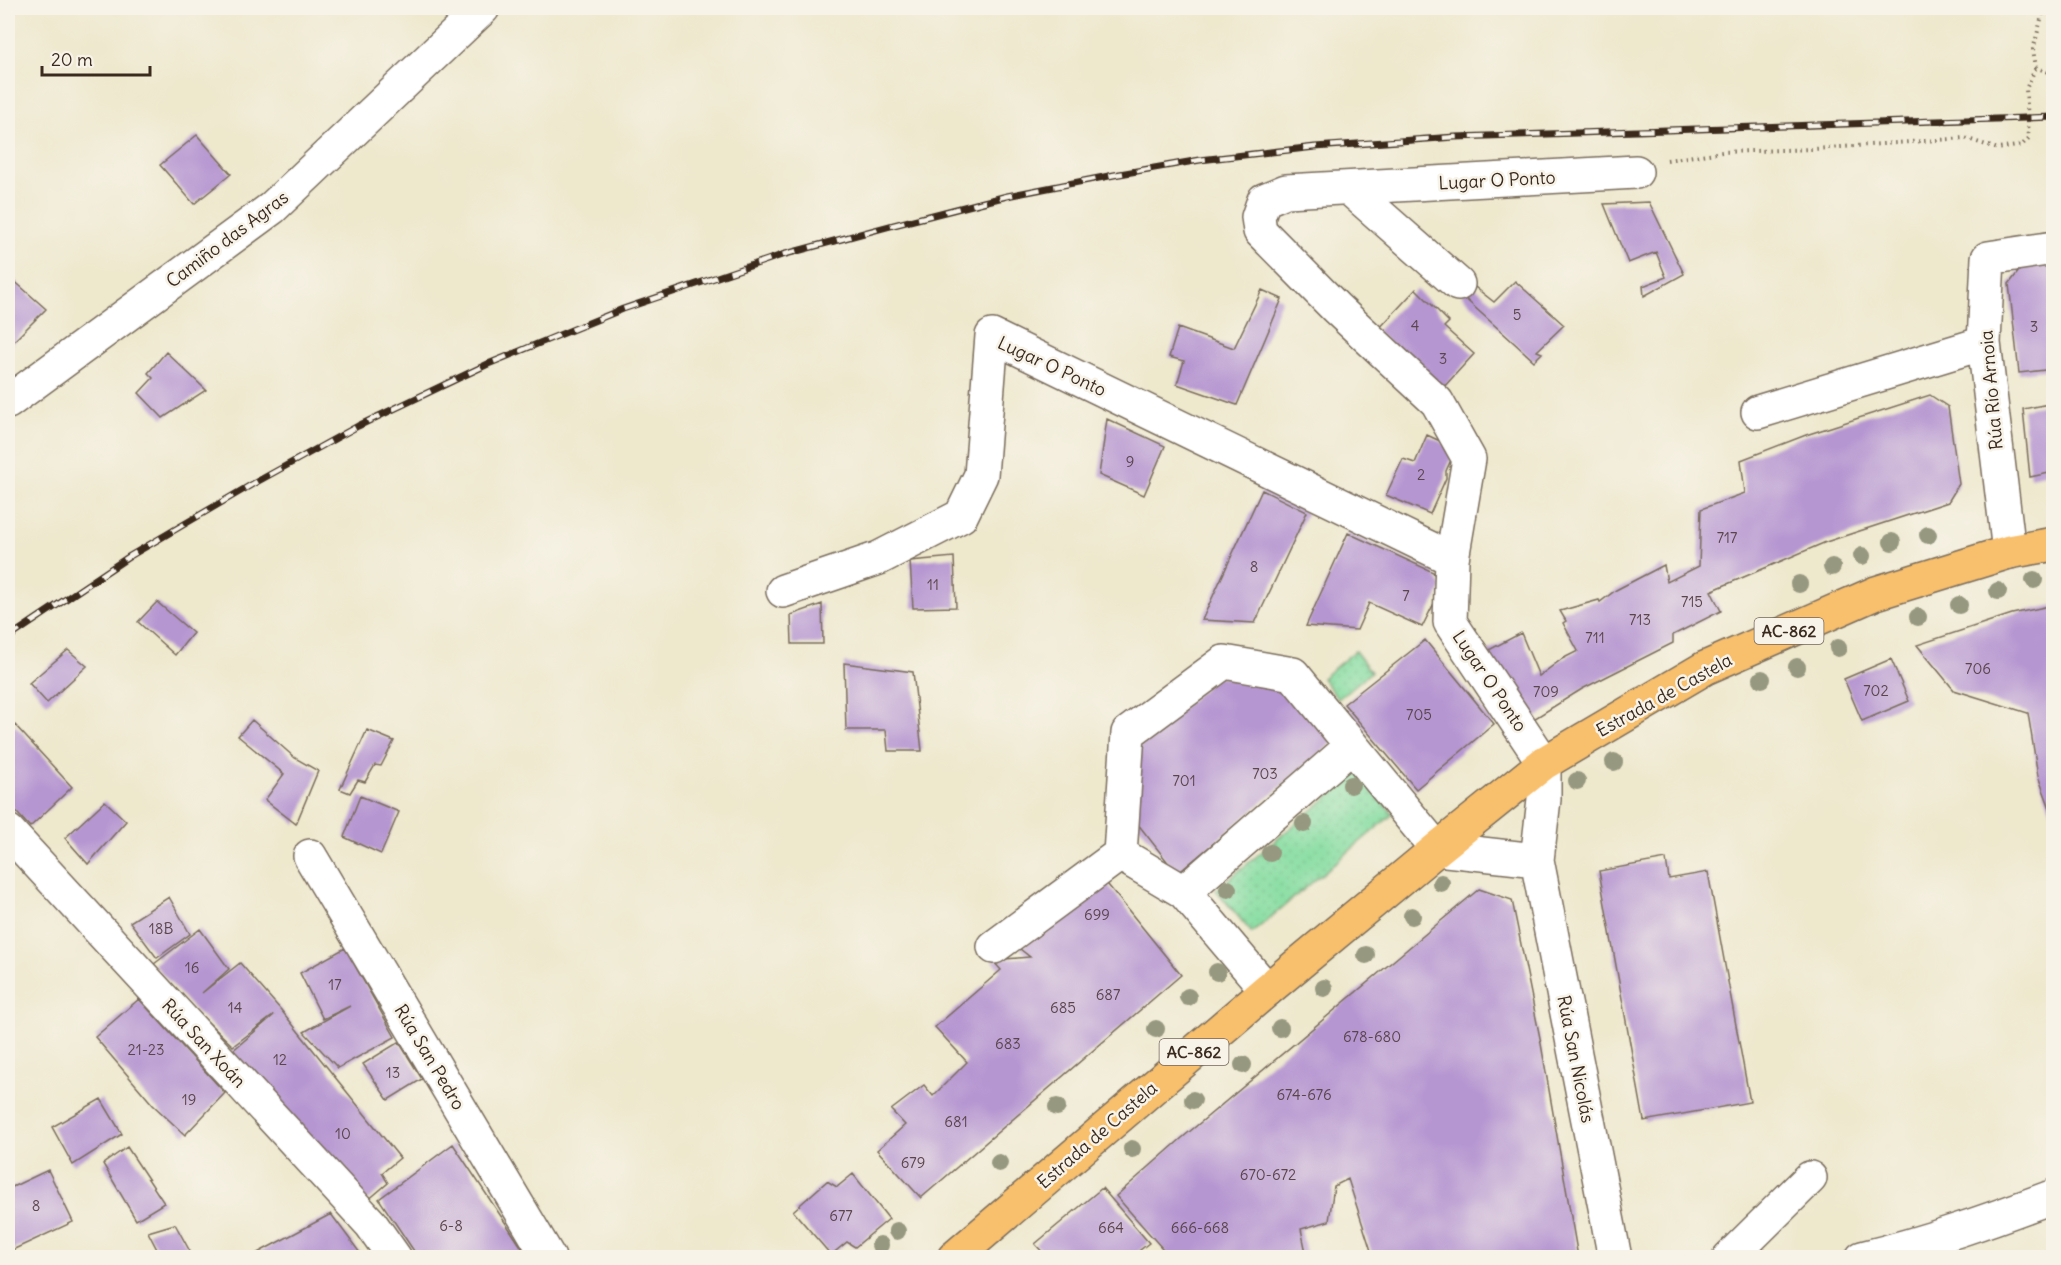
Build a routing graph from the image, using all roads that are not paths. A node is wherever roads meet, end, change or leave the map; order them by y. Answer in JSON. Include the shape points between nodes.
{"nodes":[{"id":1,"x":483,"y":8,"type":"edge"},
{"id":2,"x":1636,"y":172,"type":"road end"},
{"id":3,"x":1348,"y":188,"type":"junction"},
{"id":4,"x":2054,"y":248,"type":"edge"},
{"id":5,"x":1458,"y":284,"type":"dead end"},
{"id":6,"x":1984,"y":343,"type":"junction"},
{"id":7,"x":8,"y":402,"type":"edge"},
{"id":8,"x":1758,"y":412,"type":"dead end"},
{"id":9,"x":2054,"y":543,"type":"edge"},
{"id":10,"x":2009,"y":552,"type":"junction"},
{"id":11,"x":1452,"y":559,"type":"junction"},
{"id":12,"x":783,"y":591,"type":"dead end"},
{"id":13,"x":1352,"y":746,"type":"junction"},
{"id":14,"x":1544,"y":763,"type":"junction"},
{"id":15,"x":8,"y":831,"type":"edge"},
{"id":16,"x":1437,"y":849,"type":"junction"},
{"id":17,"x":1120,"y":854,"type":"junction"},
{"id":18,"x":310,"y":856,"type":"dead end"},
{"id":19,"x":1537,"y":860,"type":"junction"},
{"id":20,"x":1184,"y":892,"type":"junction"},
{"id":21,"x":994,"y":947,"type":"dead end"},
{"id":22,"x":1266,"y":990,"type":"junction"},
{"id":23,"x":1810,"y":1178,"type":"dead end"},
{"id":24,"x":2054,"y":1196,"type":"edge"},
{"id":25,"x":395,"y":1257,"type":"edge"},
{"id":26,"x":549,"y":1257,"type":"edge"},
{"id":27,"x":954,"y":1257,"type":"edge"},
{"id":28,"x":1615,"y":1257,"type":"edge"},
{"id":29,"x":1729,"y":1257,"type":"edge"},
{"id":30,"x":1862,"y":1257,"type":"edge"}],
"edges":[{"from":1,"to":7,"type":"street","name":"Camiño das Agras","via":[[272,208]]},
{"from":2,"to":3,"type":"street","name":"Lugar O Ponto"},
{"from":3,"to":5,"type":"street"},
{"from":3,"to":11,"type":"street","name":"Lugar O Ponto","via":[[1286,192],[1264,201],[1258,217],[1260,231],[1437,402],[1469,459]]},
{"from":4,"to":6,"type":"street","name":"Rúa Río Arnoia","via":[[1988,258]]},
{"from":6,"to":8,"type":"street"},
{"from":6,"to":10,"type":"street","name":"Rúa Río Arnoia"},
{"from":9,"to":10,"type":"main road","name":"Estrada de Castela","number":"AC-862"},
{"from":10,"to":14,"type":"main road","name":"Estrada de Castela","number":"AC-862","via":[[1876,593],[1705,668]]},
{"from":11,"to":12,"type":"street","name":"Lugar O Ponto","via":[[992,336],[981,475],[961,516],[879,558]]},
{"from":11,"to":14,"type":"street","name":"Lugar O Ponto","via":[[1450,622]]},
{"from":13,"to":16,"type":"street"},
{"from":13,"to":17,"type":"street","via":[[1293,674],[1224,662],[1128,733]]},
{"from":13,"to":20,"type":"street"},
{"from":14,"to":16,"type":"main road","name":"Estrada de Castela","number":"AC-862"},
{"from":14,"to":19,"type":"street","name":"Rúa San Nicolás"},
{"from":15,"to":25,"type":"street","name":"Rúa San Xoán","via":[[371,1224]]},
{"from":16,"to":19,"type":"street"},
{"from":16,"to":22,"type":"main road","name":"Estrada de Castela","number":"AC-862"},
{"from":17,"to":20,"type":"street"},
{"from":17,"to":21,"type":"street"},
{"from":18,"to":26,"type":"street","name":"Rúa San Pedro"},
{"from":19,"to":28,"type":"street","name":"Rúa San Nicolás"},
{"from":20,"to":22,"type":"street"},
{"from":22,"to":27,"type":"main road","name":"Estrada de Castela","number":"AC-862"},
{"from":23,"to":29,"type":"street"},
{"from":24,"to":30,"type":"street","via":[[1973,1226]]}]}
